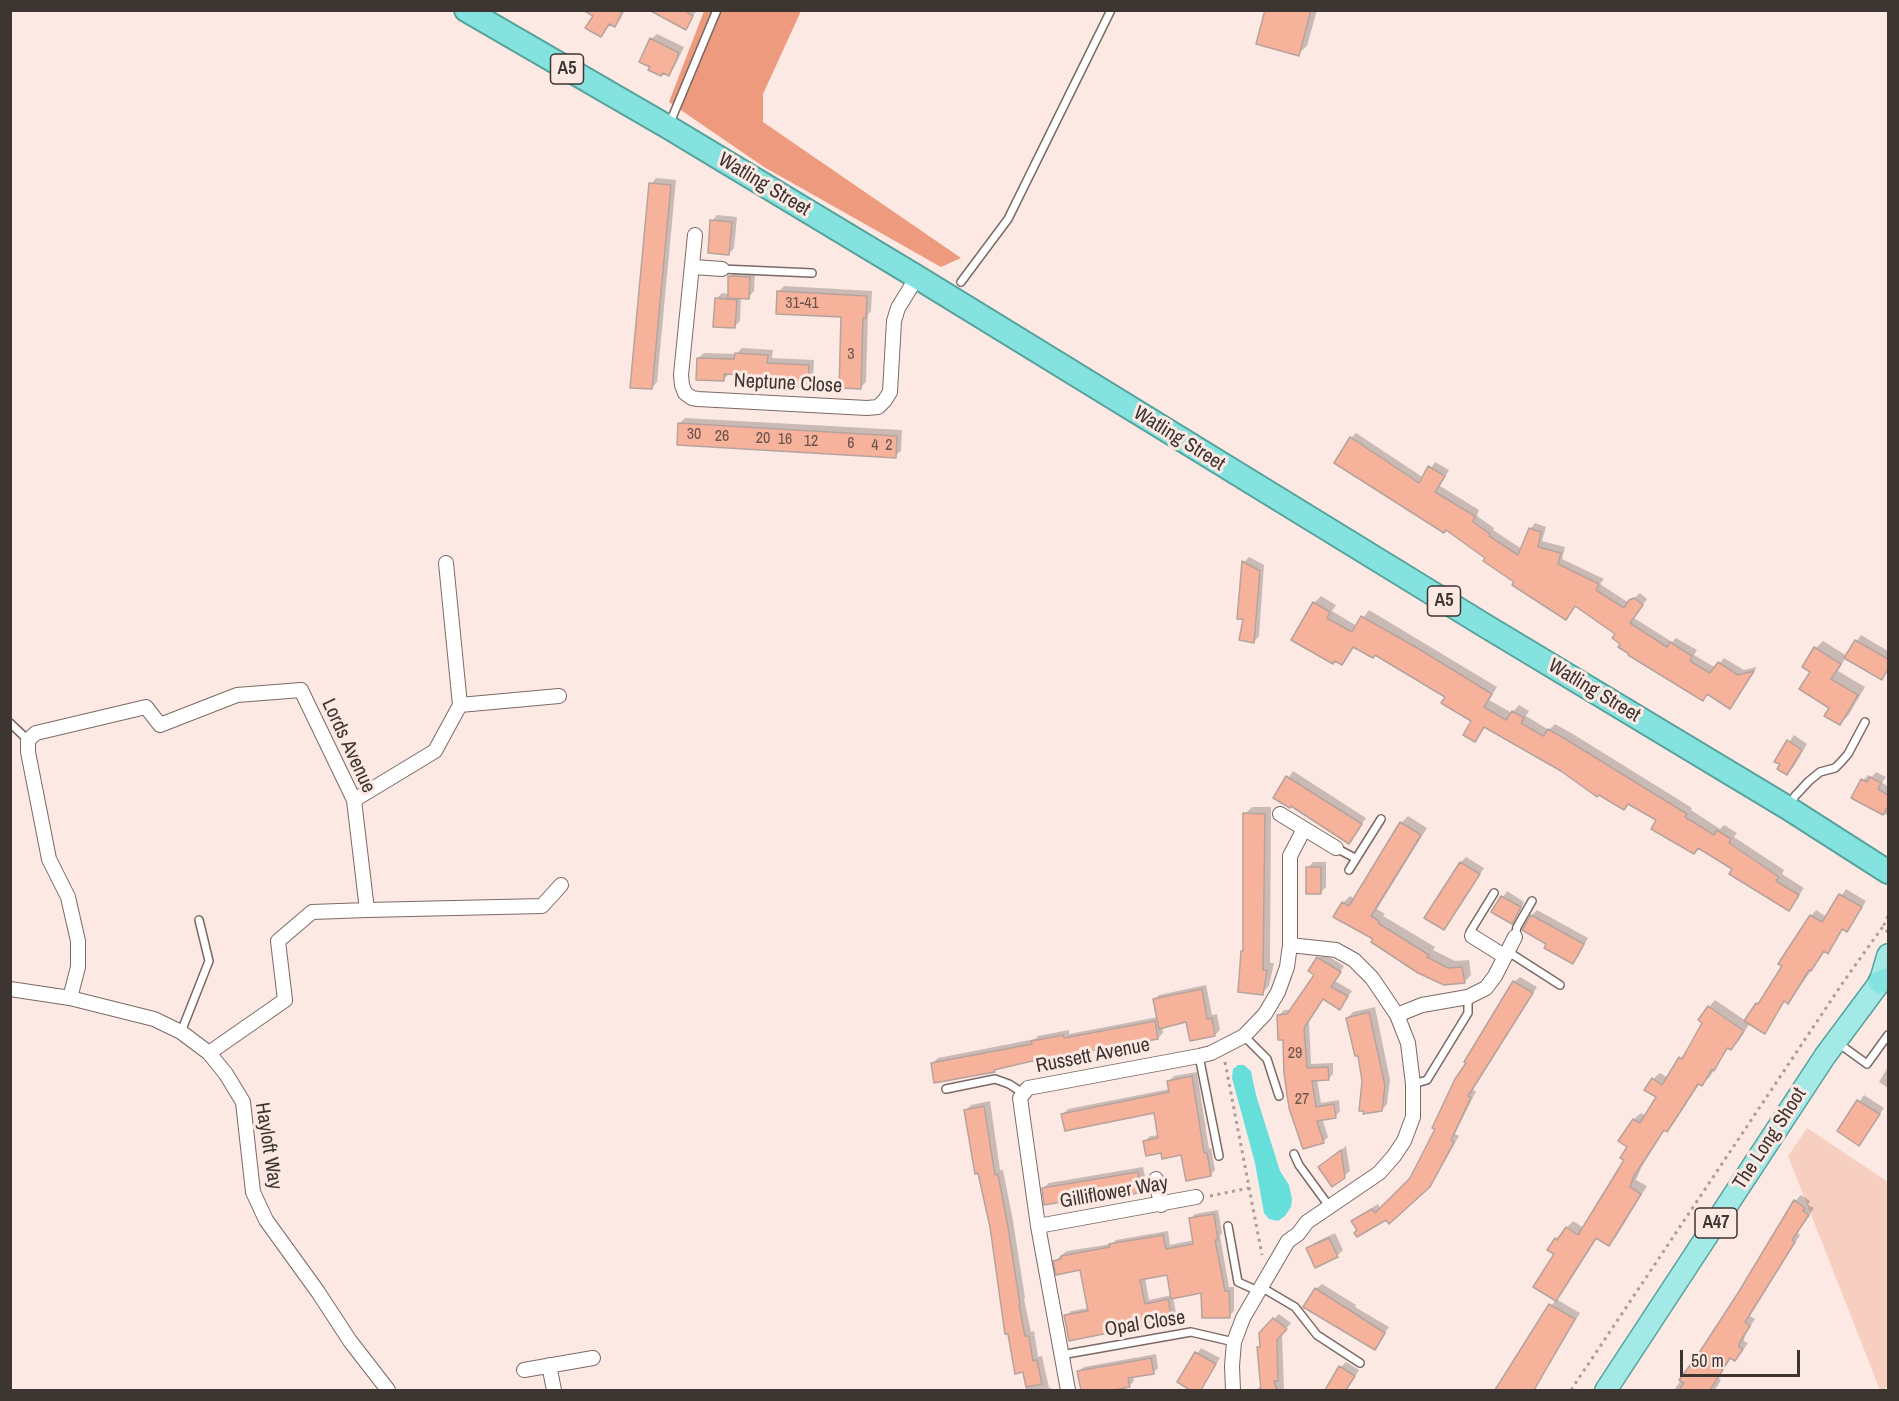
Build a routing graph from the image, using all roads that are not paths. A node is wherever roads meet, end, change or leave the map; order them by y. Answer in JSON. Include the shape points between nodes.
{"nodes":[{"id":1,"x":466,"y":10,"type":"edge"},
{"id":2,"x":717,"y":10,"type":"edge"},
{"id":3,"x":1111,"y":10,"type":"edge"},
{"id":4,"x":668,"y":127,"type":"junction"},
{"id":5,"x":695,"y":235,"type":"dead end"},
{"id":6,"x":693,"y":267,"type":"junction"},
{"id":7,"x":722,"y":269,"type":"joint"},
{"id":8,"x":812,"y":273,"type":"dead end"},
{"id":9,"x":917,"y":277,"type":"junction"},
{"id":10,"x":961,"y":282,"type":"dead end"},
{"id":11,"x":446,"y":562,"type":"dead end"},
{"id":12,"x":559,"y":696,"type":"dead end"},
{"id":13,"x":460,"y":705,"type":"junction"},
{"id":14,"x":1865,"y":722,"type":"dead end"},
{"id":15,"x":10,"y":723,"type":"edge"},
{"id":16,"x":28,"y":740,"type":"junction"},
{"id":17,"x":354,"y":800,"type":"junction"},
{"id":18,"x":1788,"y":808,"type":"junction"},
{"id":19,"x":1280,"y":814,"type":"dead end"},
{"id":20,"x":1381,"y":819,"type":"dead end"},
{"id":21,"x":1304,"y":829,"type":"junction"},
{"id":22,"x":1336,"y":848,"type":"joint"},
{"id":23,"x":1355,"y":858,"type":"junction"},
{"id":24,"x":1349,"y":870,"type":"dead end"},
{"id":25,"x":1888,"y":872,"type":"edge"},
{"id":26,"x":561,"y":885,"type":"dead end"},
{"id":27,"x":1494,"y":893,"type":"dead end"},
{"id":28,"x":1532,"y":901,"type":"dead end"},
{"id":29,"x":367,"y":910,"type":"junction"},
{"id":30,"x":199,"y":920,"type":"dead end"},
{"id":31,"x":1472,"y":936,"type":"joint"},
{"id":32,"x":1515,"y":937,"type":"joint"},
{"id":33,"x":1290,"y":945,"type":"junction"},
{"id":34,"x":1505,"y":954,"type":"junction"},
{"id":35,"x":1888,"y":955,"type":"edge"},
{"id":36,"x":1886,"y":978,"type":"edge"},
{"id":37,"x":1560,"y":985,"type":"dead end"},
{"id":38,"x":10,"y":989,"type":"edge"},
{"id":39,"x":1468,"y":997,"type":"junction"},
{"id":40,"x":70,"y":999,"type":"junction"},
{"id":41,"x":1396,"y":1015,"type":"junction"},
{"id":42,"x":181,"y":1032,"type":"junction"},
{"id":43,"x":1888,"y":1035,"type":"edge"},
{"id":44,"x":1244,"y":1036,"type":"junction"},
{"id":45,"x":1835,"y":1042,"type":"junction"},
{"id":46,"x":209,"y":1053,"type":"junction"},
{"id":47,"x":1198,"y":1056,"type":"junction"},
{"id":48,"x":1413,"y":1084,"type":"junction"},
{"id":49,"x":946,"y":1089,"type":"dead end"},
{"id":50,"x":1023,"y":1093,"type":"junction"},
{"id":51,"x":1279,"y":1096,"type":"dead end"},
{"id":52,"x":1294,"y":1154,"type":"dead end"},
{"id":53,"x":1219,"y":1155,"type":"dead end"},
{"id":54,"x":1156,"y":1179,"type":"dead end"},
{"id":55,"x":1196,"y":1197,"type":"road end"},
{"id":56,"x":1161,"y":1204,"type":"junction"},
{"id":57,"x":1329,"y":1206,"type":"junction"},
{"id":58,"x":1038,"y":1226,"type":"junction"},
{"id":59,"x":1228,"y":1226,"type":"dead end"},
{"id":60,"x":1261,"y":1285,"type":"junction"},
{"id":61,"x":1234,"y":1342,"type":"junction"},
{"id":62,"x":1061,"y":1355,"type":"junction"},
{"id":63,"x":593,"y":1358,"type":"dead end"},
{"id":64,"x":1360,"y":1363,"type":"dead end"},
{"id":65,"x":549,"y":1365,"type":"junction"},
{"id":66,"x":524,"y":1370,"type":"dead end"},
{"id":67,"x":388,"y":1390,"type":"edge"},
{"id":68,"x":554,"y":1390,"type":"edge"},
{"id":69,"x":1068,"y":1390,"type":"edge"},
{"id":70,"x":1231,"y":1390,"type":"edge"},
{"id":71,"x":1606,"y":1390,"type":"edge"}],
"edges":[{"from":1,"to":4,"type":"highway","name":"Watling Street","number":"A5"},
{"from":2,"to":4,"type":"lane"},
{"from":3,"to":10,"type":"lane","via":[[1008,219]]},
{"from":4,"to":9,"type":"highway","name":"Watling Street","number":"A5"},
{"from":5,"to":6,"type":"street","name":"Neptune Close"},
{"from":6,"to":7,"type":"street"},
{"from":6,"to":9,"type":"street","name":"Neptune Close","via":[[681,375],[685,393],[698,399],[856,407],[878,407],[890,392],[894,321]]},
{"from":7,"to":8,"type":"lane"},
{"from":9,"to":18,"type":"highway","name":"Watling Street","number":"A5"},
{"from":11,"to":13,"type":"street"},
{"from":12,"to":13,"type":"street"},
{"from":13,"to":17,"type":"street","via":[[435,752]]},
{"from":14,"to":18,"type":"lane","via":[[1841,762],[1809,781]]},
{"from":15,"to":16,"type":"lane"},
{"from":16,"to":17,"type":"street","name":"Lords Avenue","via":[[36,733],[146,707],[160,725],[237,695],[301,690]]},
{"from":16,"to":40,"type":"street","via":[[27,752],[49,859],[68,897],[78,941],[78,967]]},
{"from":17,"to":29,"type":"street","name":"Lords Avenue"},
{"from":18,"to":25,"type":"highway","name":"Watling Street","number":"A5"},
{"from":19,"to":21,"type":"street"},
{"from":20,"to":23,"type":"lane"},
{"from":21,"to":22,"type":"street"},
{"from":21,"to":33,"type":"street","name":"Russett Avenue","via":[[1290,856]]},
{"from":22,"to":23,"type":"lane"},
{"from":23,"to":24,"type":"lane"},
{"from":26,"to":29,"type":"street","via":[[542,906]]},
{"from":27,"to":31,"type":"lane","via":[[1470,932]]},
{"from":28,"to":32,"type":"lane"},
{"from":29,"to":46,"type":"street","via":[[312,912],[278,941],[285,1000]]},
{"from":30,"to":42,"type":"lane","via":[[209,961]]},
{"from":31,"to":34,"type":"street"},
{"from":32,"to":34,"type":"street"},
{"from":33,"to":41,"type":"street","via":[[1336,950],[1354,960],[1372,978]]},
{"from":33,"to":44,"type":"street","name":"Russett Avenue","via":[[1278,992],[1265,1014]]},
{"from":34,"to":37,"type":"lane"},
{"from":34,"to":39,"type":"street","via":[[1486,988]]},
{"from":35,"to":36,"type":"main road","name":"The Long Shoot","number":"A47"},
{"from":36,"to":45,"type":"main road","name":"The Long Shoot","number":"A47"},
{"from":38,"to":40,"type":"street","name":"Hayloft Way"},
{"from":39,"to":41,"type":"street","via":[[1422,1005]]},
{"from":39,"to":48,"type":"lane","via":[[1468,1013],[1427,1080]]},
{"from":40,"to":42,"type":"street","name":"Hayloft Way","via":[[154,1019]]},
{"from":41,"to":48,"type":"street","via":[[1408,1043]]},
{"from":42,"to":46,"type":"street","name":"Hayloft Way"},
{"from":43,"to":45,"type":"lane","via":[[1867,1064]]},
{"from":44,"to":47,"type":"street","name":"Russett Avenue"},
{"from":44,"to":51,"type":"lane","via":[[1267,1059]]},
{"from":45,"to":71,"type":"main road","name":"The Long Shoot","number":"A47"},
{"from":46,"to":67,"type":"street","name":"Hayloft Way","via":[[243,1102],[253,1192],[266,1220]]},
{"from":47,"to":50,"type":"street","name":"Russett Avenue","via":[[1028,1088]]},
{"from":47,"to":53,"type":"lane"},
{"from":48,"to":57,"type":"street","via":[[1413,1118],[1394,1156],[1379,1173]]},
{"from":49,"to":50,"type":"lane","via":[[995,1079]]},
{"from":50,"to":58,"type":"street","name":"Russett Avenue","via":[[1020,1105]]},
{"from":52,"to":57,"type":"lane"},
{"from":54,"to":56,"type":"street"},
{"from":55,"to":56,"type":"street","name":"Gilliflower Way"},
{"from":56,"to":58,"type":"street","name":"Gilliflower Way"},
{"from":57,"to":60,"type":"street","via":[[1288,1241]]},
{"from":58,"to":62,"type":"street","name":"Russett Avenue"},
{"from":59,"to":60,"type":"lane","via":[[1238,1282]]},
{"from":60,"to":61,"type":"street"},
{"from":60,"to":64,"type":"lane","via":[[1295,1307],[1317,1335]]},
{"from":61,"to":62,"type":"lane","name":"Opal Close","via":[[1191,1332]]},
{"from":61,"to":70,"type":"street"},
{"from":62,"to":69,"type":"street","name":"Russett Avenue"},
{"from":63,"to":65,"type":"street"},
{"from":65,"to":66,"type":"street"},
{"from":65,"to":68,"type":"street"}]}
